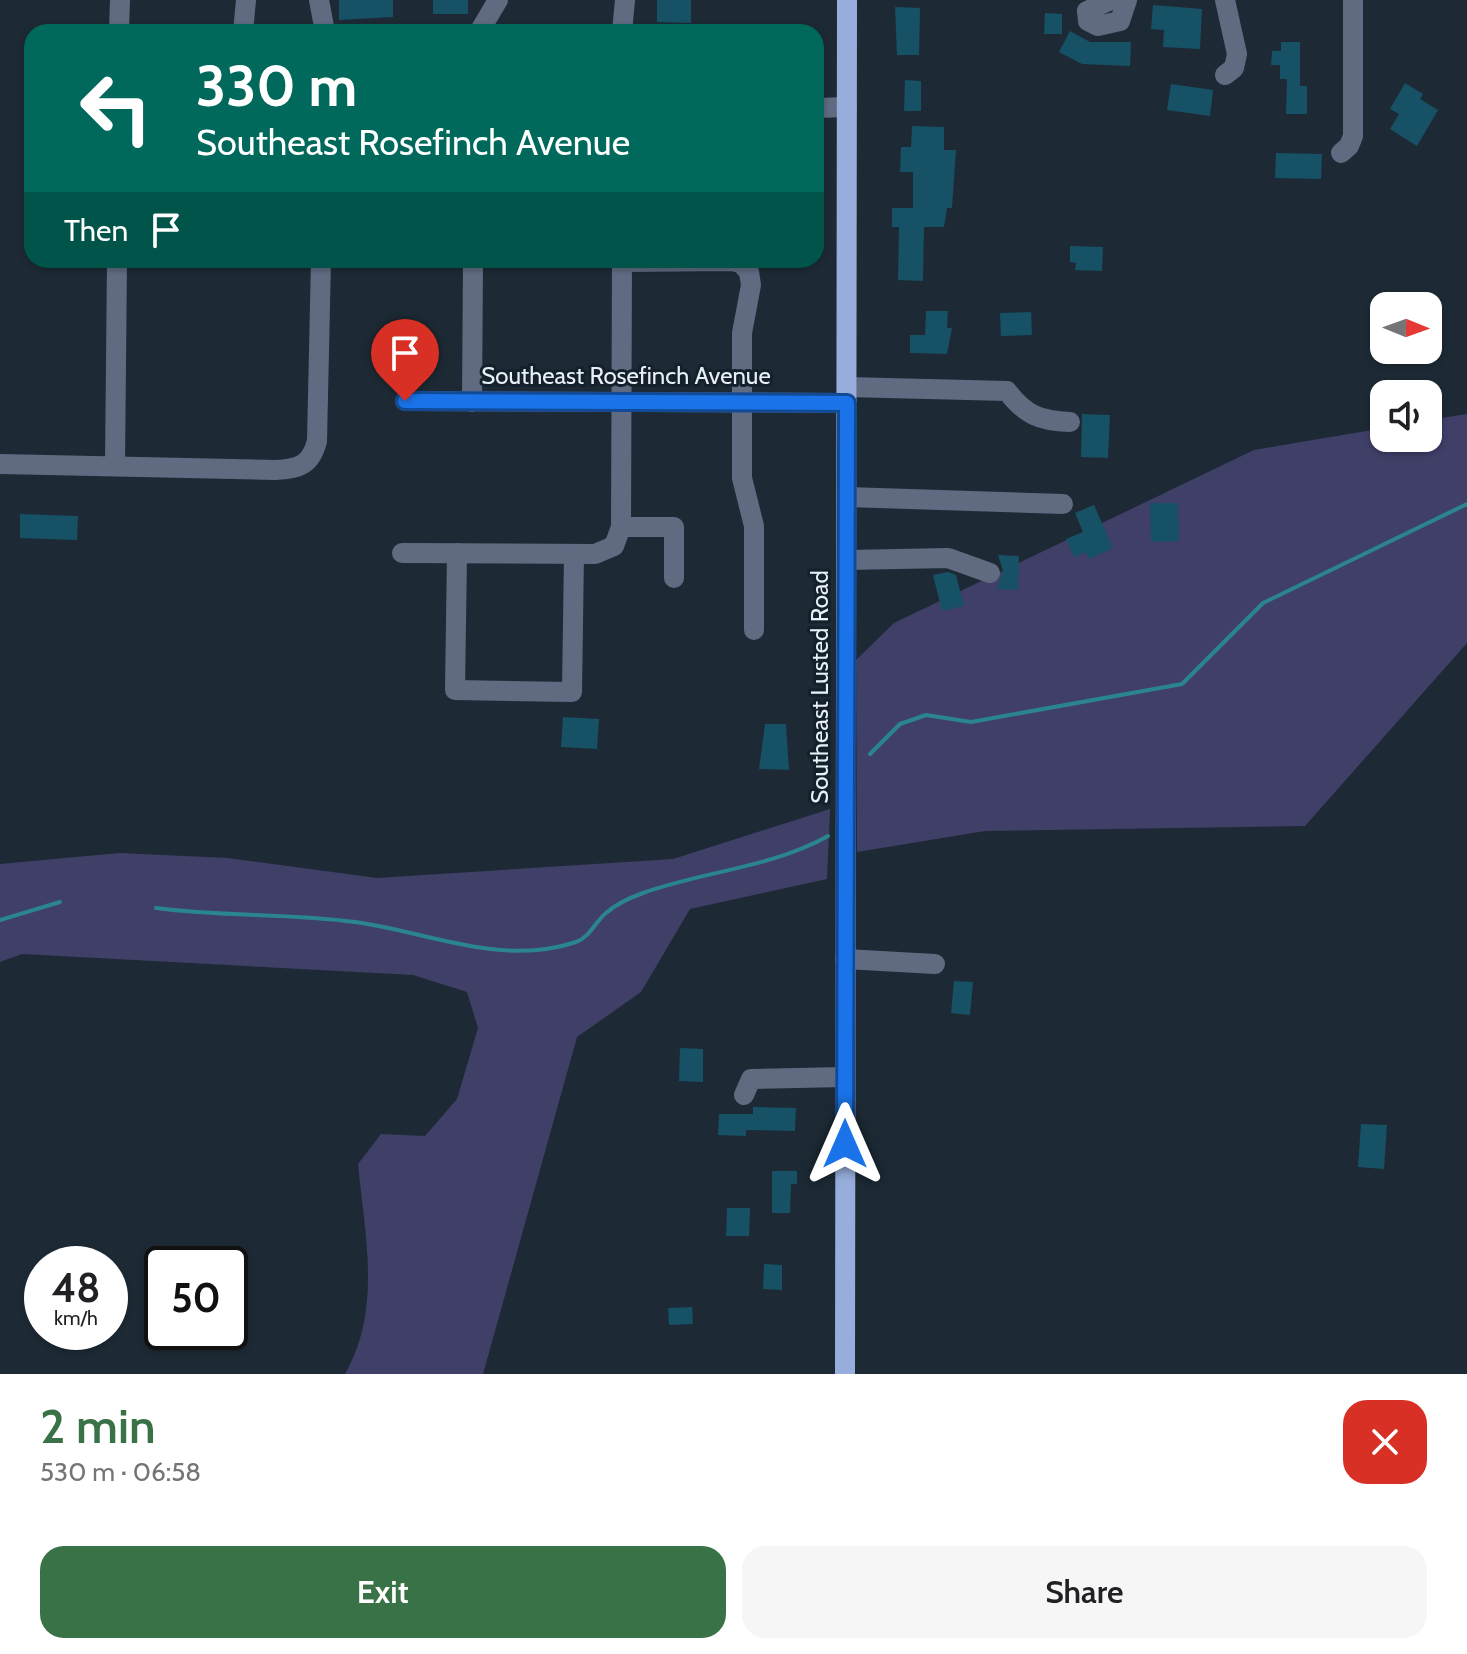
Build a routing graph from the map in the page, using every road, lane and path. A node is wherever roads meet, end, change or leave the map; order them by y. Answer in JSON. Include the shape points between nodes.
{"nodes":[{"id":1,"x":120,"y":0,"type":"edge"},
{"id":2,"x":246,"y":0,"type":"edge"},
{"id":3,"x":319,"y":0,"type":"edge"},
{"id":4,"x":498,"y":0,"type":"edge"},
{"id":5,"x":625,"y":0,"type":"edge"},
{"id":6,"x":847,"y":0,"type":"edge"},
{"id":7,"x":1111,"y":0,"type":"edge"},
{"id":8,"x":1127,"y":0,"type":"edge"},
{"id":9,"x":1225,"y":0,"type":"edge"},
{"id":10,"x":1353,"y":0,"type":"edge"},
{"id":11,"x":119,"y":24,"type":"edge"},
{"id":12,"x":244,"y":24,"type":"edge"},
{"id":13,"x":324,"y":24,"type":"edge"},
{"id":14,"x":484,"y":24,"type":"edge"},
{"id":15,"x":623,"y":24,"type":"edge"},
{"id":16,"x":1225,"y":75,"type":"dead end"},
{"id":17,"x":847,"y":107,"type":"junction"},
{"id":18,"x":824,"y":108,"type":"edge"},
{"id":19,"x":1341,"y":153,"type":"dead end"},
{"id":20,"x":117,"y":268,"type":"edge"},
{"id":21,"x":321,"y":268,"type":"edge"},
{"id":22,"x":473,"y":268,"type":"edge"},
{"id":23,"x":622,"y":268,"type":"edge"},
{"id":24,"x":745,"y":268,"type":"edge"},
{"id":25,"x":847,"y":395,"type":"junction"},
{"id":26,"x":405,"y":401,"type":"dead end"},
{"id":27,"x":472,"y":402,"type":"junction"},
{"id":28,"x":622,"y":402,"type":"junction"},
{"id":29,"x":742,"y":402,"type":"junction"},
{"id":30,"x":1070,"y":422,"type":"dead end"},
{"id":31,"x":0,"y":464,"type":"edge"},
{"id":32,"x":115,"y":465,"type":"junction"},
{"id":33,"x":847,"y":497,"type":"junction"},
{"id":34,"x":1063,"y":504,"type":"dead end"},
{"id":35,"x":619,"y":534,"type":"junction"},
{"id":36,"x":402,"y":553,"type":"dead end"},
{"id":37,"x":457,"y":553,"type":"junction"},
{"id":38,"x":574,"y":554,"type":"junction"},
{"id":39,"x":847,"y":560,"type":"junction"},
{"id":40,"x":990,"y":573,"type":"dead end"},
{"id":41,"x":674,"y":578,"type":"dead end"},
{"id":42,"x":754,"y":630,"type":"dead end"},
{"id":43,"x":845,"y":959,"type":"junction"},
{"id":44,"x":935,"y":964,"type":"dead end"},
{"id":45,"x":845,"y":1077,"type":"junction"},
{"id":46,"x":744,"y":1095,"type":"dead end"},
{"id":47,"x":845,"y":1374,"type":"edge"}],
"edges":[{"from":1,"to":11,"type":"street"},
{"from":2,"to":12,"type":"street"},
{"from":3,"to":13,"type":"street"},
{"from":4,"to":14,"type":"street"},
{"from":5,"to":15,"type":"street"},
{"from":6,"to":17,"type":"main road","name":"Southeast Lusted Road"},
{"from":7,"to":8,"type":"street","via":[[1087,11],[1088,21],[1098,26],[1120,21]]},
{"from":9,"to":16,"type":"street","via":[[1237,54],[1234,68]]},
{"from":10,"to":19,"type":"street","via":[[1353,136]]},
{"from":17,"to":18,"type":"street"},
{"from":17,"to":25,"type":"main road","name":"Southeast Lusted Road"},
{"from":20,"to":32,"type":"street"},
{"from":21,"to":32,"type":"street","via":[[317,441],[314,456],[305,465],[275,470]]},
{"from":22,"to":27,"type":"street"},
{"from":23,"to":28,"type":"street"},
{"from":24,"to":29,"type":"street","via":[[751,285],[743,318]]},
{"from":25,"to":29,"type":"street","name":"Southeast Rosefinch Avenue"},
{"from":25,"to":30,"type":"street","name":"Southeast Rosefinch Avenue","via":[[1007,391],[1022,410],[1042,421]]},
{"from":25,"to":33,"type":"main road","name":"Southeast Lusted Road"},
{"from":26,"to":27,"type":"street","name":"Southeast Rosefinch Avenue"},
{"from":27,"to":28,"type":"street","name":"Southeast Rosefinch Avenue"},
{"from":28,"to":29,"type":"street","name":"Southeast Rosefinch Avenue"},
{"from":28,"to":35,"type":"street"},
{"from":29,"to":42,"type":"street","via":[[743,491],[754,526]]},
{"from":31,"to":32,"type":"street"},
{"from":33,"to":34,"type":"street"},
{"from":33,"to":39,"type":"main road","name":"Southeast Lusted Road"},
{"from":35,"to":38,"type":"street","via":[[603,552]]},
{"from":35,"to":41,"type":"street","via":[[674,527]]},
{"from":36,"to":37,"type":"street"},
{"from":37,"to":38,"type":"street"},
{"from":37,"to":38,"type":"street","via":[[455,690],[572,692]]},
{"from":39,"to":40,"type":"street","via":[[948,558]]},
{"from":39,"to":43,"type":"main road","name":"Southeast Lusted Road"},
{"from":43,"to":44,"type":"street"},
{"from":43,"to":45,"type":"main road","name":"Southeast Lusted Road"},
{"from":45,"to":46,"type":"street","via":[[766,1076],[751,1079]]},
{"from":45,"to":47,"type":"main road","name":"Southeast Lusted Road"}]}
